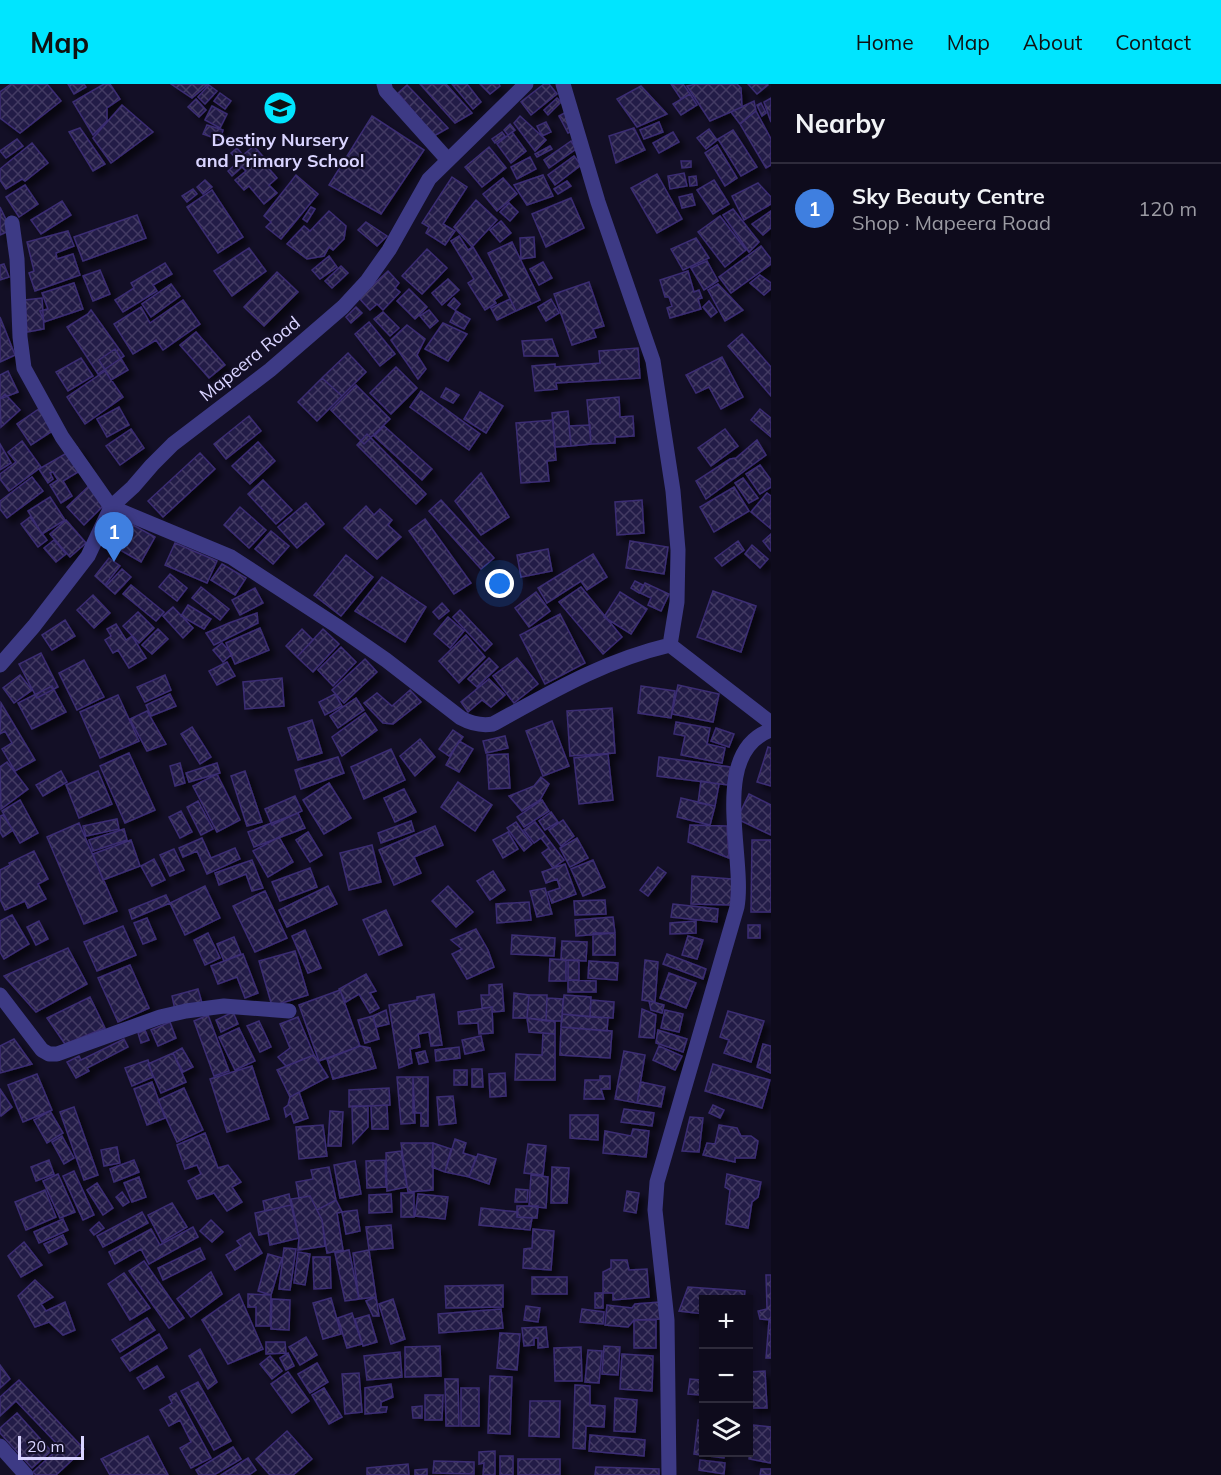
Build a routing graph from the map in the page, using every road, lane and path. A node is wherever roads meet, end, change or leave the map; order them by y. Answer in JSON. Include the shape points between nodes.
{"nodes":[{"id":1,"x":384,"y":84,"type":"edge"},
{"id":2,"x":526,"y":84,"type":"edge"},
{"id":3,"x":563,"y":84,"type":"edge"},
{"id":4,"x":447,"y":159,"type":"junction"},
{"id":5,"x":12,"y":223,"type":"dead end"},
{"id":6,"x":111,"y":507,"type":"junction"},
{"id":7,"x":670,"y":645,"type":"junction"},
{"id":8,"x":0,"y":665,"type":"edge"},
{"id":9,"x":771,"y":723,"type":"edge"},
{"id":10,"x":771,"y":730,"type":"edge"},
{"id":11,"x":0,"y":995,"type":"edge"},
{"id":12,"x":289,"y":1011,"type":"dead end"},
{"id":13,"x":0,"y":1446,"type":"edge"},
{"id":14,"x":26,"y":1475,"type":"edge"},
{"id":15,"x":669,"y":1475,"type":"edge"}],
"edges":[{"from":1,"to":4,"type":"street"},
{"from":2,"to":4,"type":"street","name":"Mapeera Road"},
{"from":3,"to":7,"type":"street","via":[[598,202],[653,361],[678,550],[677,602]]},
{"from":4,"to":6,"type":"street","name":"Mapeera Road","via":[[417,196],[389,250],[343,307],[270,370],[173,444]]},
{"from":5,"to":6,"type":"street","via":[[24,368],[62,437]]},
{"from":6,"to":7,"type":"street","via":[[231,557],[347,633],[470,723],[493,724],[581,676]]},
{"from":6,"to":8,"type":"street","name":"Mapeera Road","via":[[88,556]]},
{"from":7,"to":9,"type":"street"},
{"from":10,"to":15,"type":"street","via":[[751,742],[736,774],[738,901],[657,1182],[655,1210],[668,1320]]},
{"from":11,"to":12,"type":"street","via":[[49,1054],[186,1011],[224,1006]]},
{"from":13,"to":14,"type":"street"}]}
